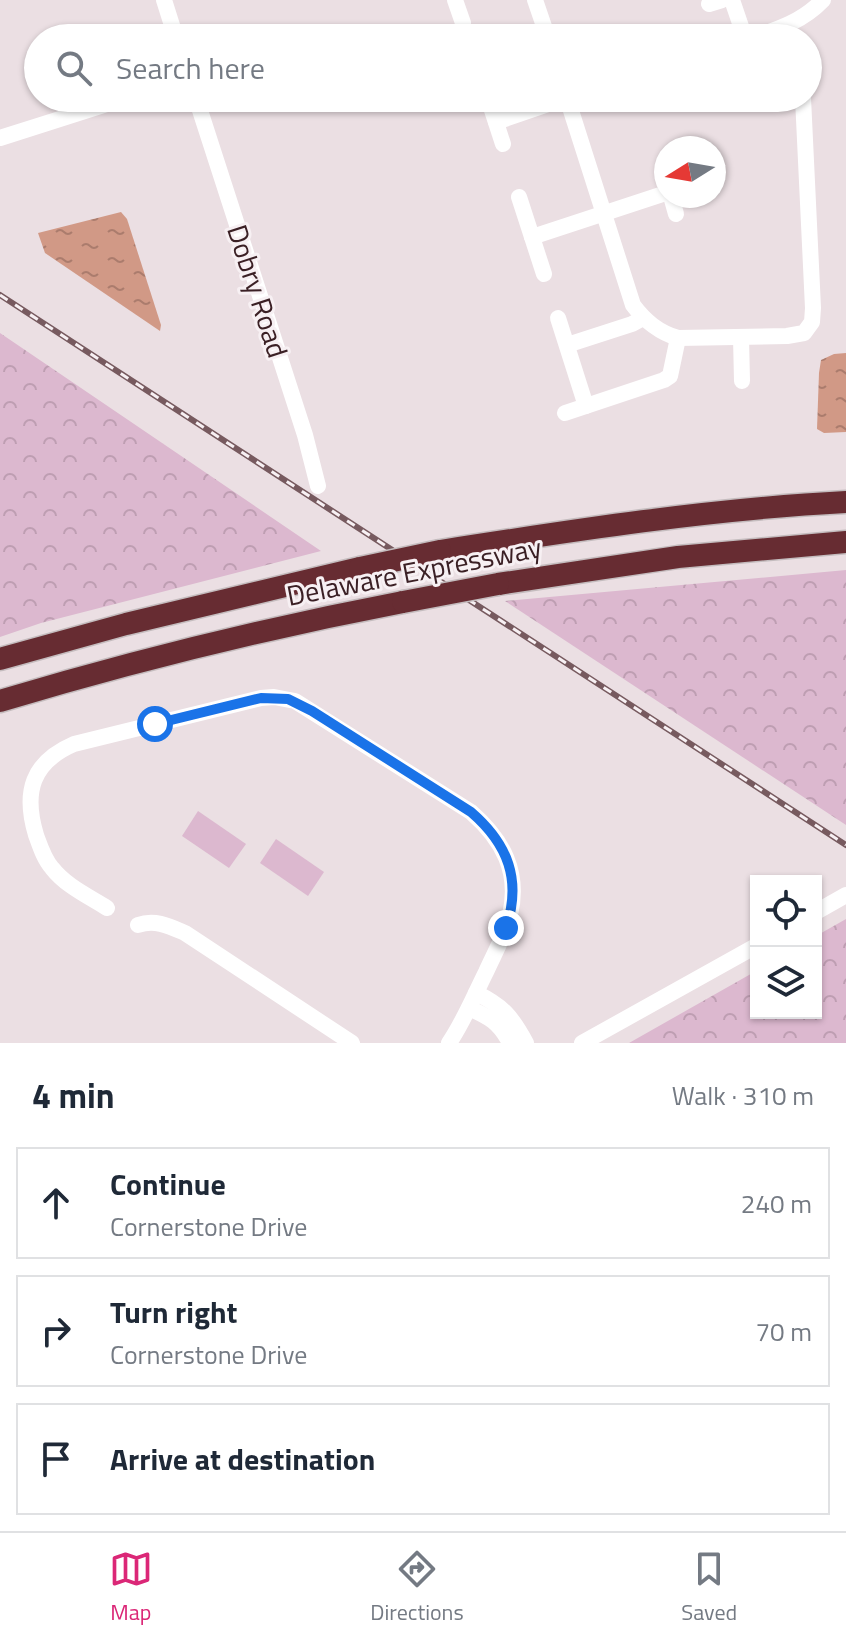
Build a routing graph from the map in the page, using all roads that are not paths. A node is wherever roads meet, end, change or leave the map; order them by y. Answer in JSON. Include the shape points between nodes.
{"nodes":[{"id":1,"x":164,"y":0,"type":"edge"},
{"id":2,"x":456,"y":0,"type":"edge"},
{"id":3,"x":535,"y":0,"type":"edge"},
{"id":4,"x":732,"y":0,"type":"edge"},
{"id":5,"x":823,"y":0,"type":"edge"},
{"id":6,"x":463,"y":23,"type":"dead end"},
{"id":7,"x":172,"y":24,"type":"edge"},
{"id":8,"x":543,"y":24,"type":"edge"},
{"id":9,"x":740,"y":24,"type":"edge"},
{"id":10,"x":798,"y":24,"type":"edge"},
{"id":11,"x":82,"y":112,"type":"edge"},
{"id":12,"x":201,"y":112,"type":"edge"},
{"id":13,"x":493,"y":112,"type":"edge"},
{"id":14,"x":526,"y":112,"type":"edge"},
{"id":15,"x":571,"y":112,"type":"edge"},
{"id":16,"x":804,"y":112,"type":"edge"},
{"id":17,"x":496,"y":122,"type":"junction"},
{"id":18,"x":0,"y":138,"type":"edge"},
{"id":19,"x":503,"y":144,"type":"dead end"},
{"id":20,"x":519,"y":197,"type":"dead end"},
{"id":21,"x":654,"y":199,"type":"edge"},
{"id":22,"x":673,"y":208,"type":"edge"},
{"id":23,"x":604,"y":214,"type":"junction"},
{"id":24,"x":676,"y":214,"type":"dead end"},
{"id":25,"x":532,"y":237,"type":"junction"},
{"id":26,"x":544,"y":274,"type":"dead end"},
{"id":27,"x":558,"y":318,"type":"dead end"},
{"id":28,"x":643,"y":318,"type":"junction"},
{"id":29,"x":741,"y":337,"type":"junction"},
{"id":30,"x":678,"y":338,"type":"junction"},
{"id":31,"x":567,"y":345,"type":"junction"},
{"id":32,"x":742,"y":381,"type":"dead end"},
{"id":33,"x":586,"y":406,"type":"junction"},
{"id":34,"x":565,"y":413,"type":"dead end"},
{"id":35,"x":318,"y":486,"type":"dead end"},
{"id":36,"x":846,"y":502,"type":"edge"},
{"id":37,"x":846,"y":542,"type":"edge"},
{"id":38,"x":0,"y":659,"type":"edge"},
{"id":39,"x":0,"y":701,"type":"edge"},
{"id":40,"x":846,"y":895,"type":"edge"},
{"id":41,"x":107,"y":908,"type":"dead end"},
{"id":42,"x":822,"y":909,"type":"edge"},
{"id":43,"x":138,"y":925,"type":"dead end"},
{"id":44,"x":754,"y":947,"type":"edge"},
{"id":45,"x":472,"y":1000,"type":"junction"},
{"id":46,"x":352,"y":1043,"type":"edge"},
{"id":47,"x":449,"y":1043,"type":"edge"},
{"id":48,"x":510,"y":1043,"type":"edge"},
{"id":49,"x":526,"y":1043,"type":"edge"},
{"id":50,"x":582,"y":1043,"type":"edge"}],
"edges":[{"from":1,"to":7,"type":"street"},
{"from":2,"to":6,"type":"street"},
{"from":3,"to":8,"type":"street"},
{"from":4,"to":9,"type":"street"},
{"from":5,"to":10,"type":"street"},
{"from":11,"to":18,"type":"street"},
{"from":12,"to":35,"type":"street","name":"Dobry Road"},
{"from":13,"to":17,"type":"street"},
{"from":14,"to":17,"type":"street"},
{"from":15,"to":23,"type":"street"},
{"from":16,"to":29,"type":"street","via":[[812,322],[804,333]]},
{"from":17,"to":19,"type":"street"},
{"from":20,"to":25,"type":"street"},
{"from":21,"to":23,"type":"street"},
{"from":22,"to":24,"type":"street"},
{"from":23,"to":25,"type":"street"},
{"from":23,"to":28,"type":"street","via":[[633,305]]},
{"from":25,"to":26,"type":"street"},
{"from":27,"to":31,"type":"street"},
{"from":28,"to":30,"type":"street"},
{"from":28,"to":31,"type":"street"},
{"from":29,"to":30,"type":"street"},
{"from":29,"to":32,"type":"street"},
{"from":30,"to":33,"type":"street","via":[[670,376]]},
{"from":31,"to":33,"type":"street"},
{"from":33,"to":34,"type":"street"},
{"from":36,"to":38,"type":"highway","name":"Delaware Expressway","bridge":true,"via":[[654,519],[440,551],[140,620]]},
{"from":37,"to":39,"type":"highway","name":"Delaware Expressway","bridge":true,"via":[[678,557],[498,584],[255,633]]},
{"from":40,"to":42,"type":"street"},
{"from":41,"to":45,"type":"street","via":[[65,881],[39,846],[30,800],[46,760],[74,744],[261,698],[288,699],[471,812],[497,839],[511,870],[512,899],[506,928]]},
{"from":43,"to":46,"type":"street","via":[[152,922],[185,933]]},
{"from":44,"to":50,"type":"street"},
{"from":45,"to":47,"type":"street"},
{"from":45,"to":48,"type":"street"},
{"from":45,"to":49,"type":"street","via":[[503,1008]]}]}
